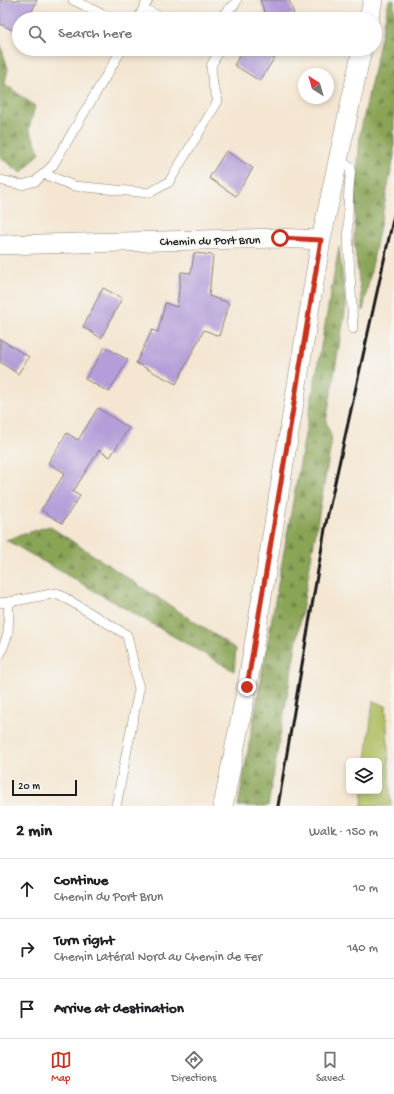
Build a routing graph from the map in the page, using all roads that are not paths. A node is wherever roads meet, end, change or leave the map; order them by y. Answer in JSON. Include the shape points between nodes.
{"nodes":[{"id":1,"x":74,"y":0,"type":"edge"},
{"id":2,"x":148,"y":0,"type":"edge"},
{"id":3,"x":237,"y":0,"type":"edge"},
{"id":4,"x":373,"y":0,"type":"edge"},
{"id":5,"x":143,"y":9,"type":"junction"},
{"id":6,"x":98,"y":12,"type":"edge"},
{"id":7,"x":142,"y":12,"type":"edge"},
{"id":8,"x":150,"y":12,"type":"edge"},
{"id":9,"x":226,"y":12,"type":"edge"},
{"id":10,"x":370,"y":12,"type":"edge"},
{"id":11,"x":118,"y":56,"type":"edge"},
{"id":12,"x":216,"y":56,"type":"edge"},
{"id":13,"x":360,"y":56,"type":"edge"},
{"id":14,"x":338,"y":159,"type":"junction"},
{"id":15,"x":44,"y":174,"type":"junction"},
{"id":16,"x":0,"y":180,"type":"edge"},
{"id":17,"x":321,"y":240,"type":"junction"},
{"id":18,"x":0,"y":245,"type":"edge"},
{"id":19,"x":353,"y":329,"type":"dead end"},
{"id":20,"x":4,"y":603,"type":"edge"},
{"id":21,"x":0,"y":655,"type":"edge"},
{"id":22,"x":116,"y":806,"type":"edge"},
{"id":23,"x":223,"y":806,"type":"edge"}],
"edges":[{"from":1,"to":6,"type":"lane"},
{"from":2,"to":5,"type":"lane"},
{"from":3,"to":9,"type":"lane"},
{"from":4,"to":10,"type":"street"},
{"from":5,"to":7,"type":"lane"},
{"from":5,"to":8,"type":"lane"},
{"from":11,"to":15,"type":"lane","via":[[53,165]]},
{"from":12,"to":15,"type":"lane","via":[[211,66],[218,101],[169,182],[149,193],[74,186]]},
{"from":13,"to":14,"type":"street"},
{"from":14,"to":17,"type":"street"},
{"from":14,"to":19,"type":"lane","via":[[351,168],[348,186]]},
{"from":15,"to":16,"type":"lane","via":[[36,181],[22,185]]},
{"from":17,"to":18,"type":"street","name":"Chemin du Port Brun","via":[[280,238]]},
{"from":17,"to":23,"type":"street","via":[[247,687]]},
{"from":20,"to":21,"type":"lane","via":[[8,634]]},
{"from":20,"to":22,"type":"lane","via":[[57,593],[127,635],[139,689]]}]}
